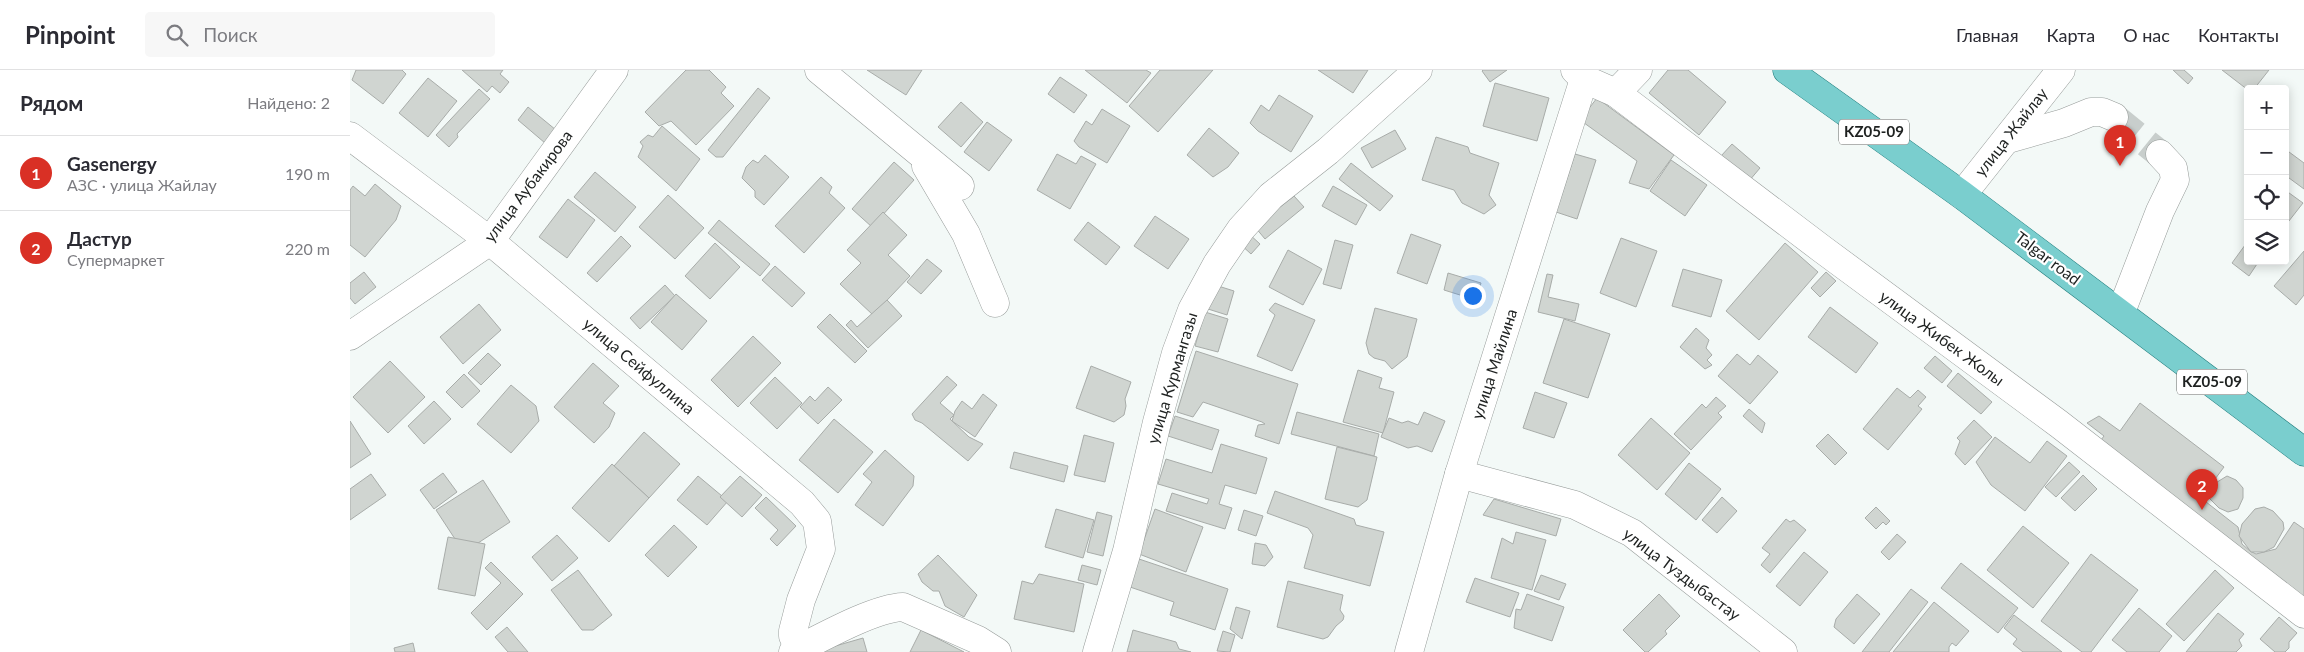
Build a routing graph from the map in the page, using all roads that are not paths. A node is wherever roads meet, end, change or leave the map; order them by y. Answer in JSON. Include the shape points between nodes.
{"nodes":[{"id":1,"x":614,"y":70,"type":"edge"},
{"id":2,"x":819,"y":70,"type":"edge"},
{"id":3,"x":1418,"y":70,"type":"edge"},
{"id":4,"x":1638,"y":70,"type":"edge"},
{"id":5,"x":1787,"y":70,"type":"edge"},
{"id":6,"x":2061,"y":70,"type":"edge"},
{"id":7,"x":1580,"y":74,"type":"edge"},
{"id":8,"x":1616,"y":93,"type":"junction"},
{"id":9,"x":2114,"y":117,"type":"tunnel mouth"},
{"id":10,"x":350,"y":136,"type":"edge"},
{"id":11,"x":2008,"y":139,"type":"junction"},
{"id":12,"x":916,"y":150,"type":"junction"},
{"id":13,"x":2160,"y":154,"type":"tunnel mouth"},
{"id":14,"x":960,"y":186,"type":"dead end"},
{"id":15,"x":1962,"y":195,"type":"junction"},
{"id":16,"x":490,"y":241,"type":"junction"},
{"id":17,"x":995,"y":303,"type":"dead end"},
{"id":18,"x":2121,"y":312,"type":"junction"},
{"id":19,"x":350,"y":336,"type":"edge"},
{"id":20,"x":2304,"y":452,"type":"edge"},
{"id":21,"x":1459,"y":474,"type":"junction"},
{"id":22,"x":2304,"y":614,"type":"edge"},
{"id":23,"x":797,"y":651,"type":"edge"},
{"id":24,"x":996,"y":652,"type":"edge"},
{"id":25,"x":1097,"y":652,"type":"edge"},
{"id":26,"x":1409,"y":652,"type":"edge"},
{"id":27,"x":1783,"y":652,"type":"edge"}],
"edges":[{"from":1,"to":16,"type":"street","name":"улица Аубакирова"},
{"from":2,"to":12,"type":"street"},
{"from":3,"to":25,"type":"street","name":"улица Курмангазы","via":[[1328,151],[1271,196],[1217,264],[1192,310],[1176,353],[1127,551]]},
{"from":4,"to":8,"type":"street"},
{"from":5,"to":15,"type":"main road","name":"Talgar road","number":"KZ05-09"},
{"from":6,"to":11,"type":"street","name":"улица Жайлау"},
{"from":7,"to":8,"type":"street","name":"улица Жибек Жолы"},
{"from":7,"to":21,"type":"street","name":"улица Майлина"},
{"from":8,"to":22,"type":"street","name":"улица Жибек Жолы","via":[[2059,424]]},
{"from":9,"to":11,"type":"street","via":[[2091,112]]},
{"from":10,"to":16,"type":"street","name":"улица Сейфуллина"},
{"from":11,"to":15,"type":"street","name":"улица Жайлау"},
{"from":12,"to":14,"type":"street"},
{"from":12,"to":17,"type":"street","via":[[966,234]]},
{"from":13,"to":18,"type":"street","via":[[2173,168],[2175,180]]},
{"from":15,"to":18,"type":"main road","name":"Talgar road","number":"KZ05-09"},
{"from":16,"to":19,"type":"street","name":"улица Аубакирова"},
{"from":16,"to":23,"type":"street","name":"улица Сейфуллина","via":[[802,502],[817,521],[821,549],[793,631]]},
{"from":18,"to":20,"type":"main road","name":"Talgar road","number":"KZ05-09"},
{"from":21,"to":26,"type":"street","name":"улица Майлина"},
{"from":21,"to":27,"type":"street","name":"улица Туздыбастау","via":[[1574,505],[1632,533]]},
{"from":23,"to":24,"type":"street","via":[[874,613],[903,607],[978,640]]}]}
